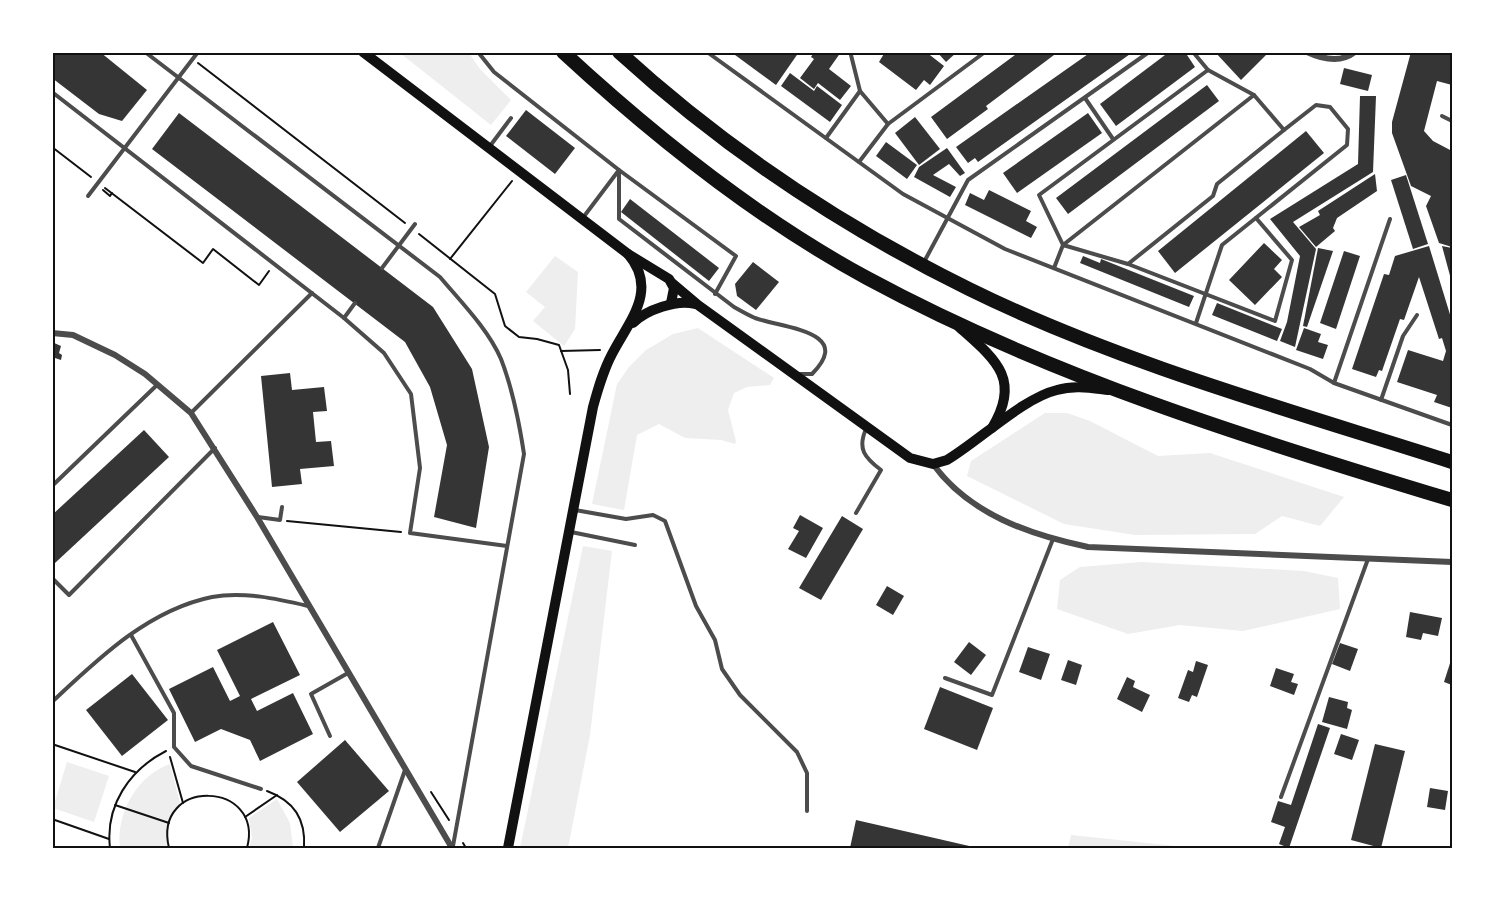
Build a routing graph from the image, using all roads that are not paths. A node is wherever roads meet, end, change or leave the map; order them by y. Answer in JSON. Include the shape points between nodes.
{"nodes":[{"id":1,"x":145,"y":52,"type":"edge"},
{"id":2,"x":198,"y":52,"type":"edge"},
{"id":3,"x":363,"y":52,"type":"edge"},
{"id":4,"x":478,"y":52,"type":"edge"},
{"id":5,"x":562,"y":52,"type":"edge"},
{"id":6,"x":619,"y":52,"type":"edge"},
{"id":7,"x":707,"y":52,"type":"edge"},
{"id":8,"x":853,"y":52,"type":"edge"},
{"id":9,"x":985,"y":52,"type":"edge"},
{"id":10,"x":1149,"y":52,"type":"edge"},
{"id":11,"x":1194,"y":52,"type":"edge"},
{"id":12,"x":1307,"y":52,"type":"edge"},
{"id":13,"x":1355,"y":52,"type":"edge"},
{"id":14,"x":1208,"y":70,"type":"junction"},
{"id":15,"x":178,"y":78,"type":"junction"},
{"id":16,"x":860,"y":91,"type":"junction"},
{"id":17,"x":52,"y":92,"type":"edge"},
{"id":18,"x":1254,"y":95,"type":"junction"},
{"id":19,"x":1085,"y":98,"type":"junction"},
{"id":20,"x":1442,"y":116,"type":"dead end"},
{"id":21,"x":511,"y":118,"type":"dead end"},
{"id":22,"x":1452,"y":121,"type":"edge"},
{"id":23,"x":888,"y":124,"type":"junction"},
{"id":24,"x":1284,"y":130,"type":"junction"},
{"id":25,"x":826,"y":138,"type":"junction"},
{"id":26,"x":1114,"y":139,"type":"junction"},
{"id":27,"x":123,"y":148,"type":"junction"},
{"id":28,"x":488,"y":148,"type":"junction"},
{"id":29,"x":859,"y":162,"type":"junction"},
{"id":30,"x":619,"y":170,"type":"junction"},
{"id":31,"x":88,"y":196,"type":"dead end"},
{"id":32,"x":948,"y":218,"type":"junction"},
{"id":33,"x":1256,"y":218,"type":"junction"},
{"id":34,"x":582,"y":219,"type":"junction"},
{"id":35,"x":1390,"y":219,"type":"dead end"},
{"id":36,"x":415,"y":224,"type":"dead end"},
{"id":37,"x":1063,"y":245,"type":"junction"},
{"id":38,"x":399,"y":246,"type":"junction"},
{"id":39,"x":628,"y":254,"type":"junction"},
{"id":40,"x":923,"y":264,"type":"junction"},
{"id":41,"x":1128,"y":264,"type":"junction"},
{"id":42,"x":382,"y":268,"type":"dead end"},
{"id":43,"x":1054,"y":268,"type":"junction"},
{"id":44,"x":659,"y":275,"type":"junction"},
{"id":45,"x":672,"y":283,"type":"junction"},
{"id":46,"x":640,"y":289,"type":"junction"},
{"id":47,"x":312,"y":293,"type":"junction"},
{"id":48,"x":715,"y":294,"type":"junction"},
{"id":49,"x":1206,"y":294,"type":"junction"},
{"id":50,"x":355,"y":303,"type":"dead end"},
{"id":51,"x":671,"y":303,"type":"junction"},
{"id":52,"x":698,"y":305,"type":"junction"},
{"id":53,"x":657,"y":310,"type":"junction"},
{"id":54,"x":1418,"y":315,"type":"dead end"},
{"id":55,"x":344,"y":318,"type":"junction"},
{"id":56,"x":950,"y":320,"type":"junction"},
{"id":57,"x":1196,"y":323,"type":"junction"},
{"id":58,"x":630,"y":326,"type":"junction"},
{"id":59,"x":52,"y":333,"type":"edge"},
{"id":60,"x":783,"y":369,"type":"junction"},
{"id":61,"x":1334,"y":383,"type":"junction"},
{"id":62,"x":158,"y":384,"type":"junction"},
{"id":63,"x":1126,"y":393,"type":"junction"},
{"id":64,"x":1381,"y":400,"type":"junction"},
{"id":65,"x":191,"y":413,"type":"junction"},
{"id":66,"x":1452,"y":425,"type":"edge"},
{"id":67,"x":866,"y":428,"type":"junction"},
{"id":68,"x":988,"y":433,"type":"junction"},
{"id":69,"x":215,"y":448,"type":"junction"},
{"id":70,"x":1452,"y":462,"type":"edge"},
{"id":71,"x":933,"y":464,"type":"junction"},
{"id":72,"x":52,"y":486,"type":"edge"},
{"id":73,"x":1452,"y":500,"type":"edge"},
{"id":74,"x":282,"y":507,"type":"dead end"},
{"id":75,"x":574,"y":510,"type":"junction"},
{"id":76,"x":856,"y":513,"type":"dead end"},
{"id":77,"x":257,"y":517,"type":"junction"},
{"id":78,"x":570,"y":532,"type":"junction"},
{"id":79,"x":1053,"y":539,"type":"junction"},
{"id":80,"x":635,"y":544,"type":"dead end"},
{"id":81,"x":507,"y":546,"type":"junction"},
{"id":82,"x":1368,"y":559,"type":"junction"},
{"id":83,"x":1452,"y":562,"type":"edge"},
{"id":84,"x":52,"y":578,"type":"edge"},
{"id":85,"x":308,"y":606,"type":"junction"},
{"id":86,"x":131,"y":635,"type":"junction"},
{"id":87,"x":348,"y":673,"type":"junction"},
{"id":88,"x":945,"y":678,"type":"dead end"},
{"id":89,"x":52,"y":702,"type":"edge"},
{"id":90,"x":330,"y":736,"type":"dead end"},
{"id":91,"x":405,"y":770,"type":"junction"},
{"id":92,"x":261,"y":789,"type":"road end"},
{"id":93,"x":1281,"y":797,"type":"dead end"},
{"id":94,"x":807,"y":811,"type":"dead end"},
{"id":95,"x":452,"y":848,"type":"edge"},
{"id":96,"x":378,"y":849,"type":"edge"},
{"id":97,"x":508,"y":849,"type":"edge"}],
"edges":[{"from":1,"to":15,"type":"lane"},
{"from":2,"to":15,"type":"lane"},
{"from":3,"to":28,"type":"main road"},
{"from":4,"to":30,"type":"lane","via":[[494,72]]},
{"from":5,"to":56,"type":"highway","via":[[670,145],[778,224],[865,277]]},
{"from":6,"to":40,"type":"highway","via":[[747,155],[873,237]]},
{"from":7,"to":25,"type":"lane"},
{"from":8,"to":16,"type":"lane"},
{"from":9,"to":23,"type":"lane"},
{"from":10,"to":19,"type":"lane"},
{"from":11,"to":14,"type":"lane"},
{"from":12,"to":13,"type":"street","via":[[1322,59],[1350,57]]},
{"from":14,"to":18,"type":"lane"},
{"from":14,"to":26,"type":"lane"},
{"from":15,"to":27,"type":"lane"},
{"from":15,"to":38,"type":"lane"},
{"from":16,"to":23,"type":"lane"},
{"from":16,"to":25,"type":"lane"},
{"from":17,"to":27,"type":"lane"},
{"from":18,"to":24,"type":"lane"},
{"from":18,"to":37,"type":"lane"},
{"from":19,"to":26,"type":"lane"},
{"from":19,"to":32,"type":"lane","via":[[968,180]]},
{"from":20,"to":22,"type":"lane"},
{"from":21,"to":28,"type":"lane"},
{"from":23,"to":29,"type":"lane"},
{"from":24,"to":33,"type":"lane","via":[[1316,105],[1330,106],[1348,129],[1347,145]]},
{"from":24,"to":41,"type":"lane","via":[[1217,184],[1213,196]]},
{"from":25,"to":29,"type":"lane"},
{"from":26,"to":37,"type":"lane","via":[[1039,195]]},
{"from":27,"to":31,"type":"lane"},
{"from":27,"to":47,"type":"lane"},
{"from":28,"to":34,"type":"main road"},
{"from":29,"to":32,"type":"lane","via":[[903,194]]},
{"from":30,"to":34,"type":"lane"},
{"from":30,"to":48,"type":"lane","via":[[619,219]]},
{"from":30,"to":48,"type":"lane","via":[[736,256]]},
{"from":32,"to":40,"type":"lane"},
{"from":32,"to":43,"type":"lane","via":[[1005,249]]},
{"from":33,"to":49,"type":"lane","via":[[1222,245]]},
{"from":33,"to":49,"type":"lane","via":[[1292,260],[1275,321]]},
{"from":34,"to":39,"type":"main road"},
{"from":35,"to":61,"type":"lane"},
{"from":36,"to":38,"type":"lane"},
{"from":37,"to":41,"type":"lane"},
{"from":37,"to":43,"type":"lane"},
{"from":38,"to":42,"type":"lane"},
{"from":38,"to":81,"type":"lane","via":[[440,277],[500,357],[516,403],[524,454]]},
{"from":39,"to":44,"type":"main road"},
{"from":39,"to":46,"type":"main road","via":[[637,264]]},
{"from":40,"to":70,"type":"highway","via":[[970,290],[1068,332],[1239,394]]},
{"from":41,"to":49,"type":"lane"},
{"from":43,"to":57,"type":"lane"},
{"from":44,"to":45,"type":"main road"},
{"from":44,"to":46,"type":"main road","via":[[649,277]]},
{"from":45,"to":51,"type":"main road"},
{"from":45,"to":52,"type":"main road"},
{"from":46,"to":53,"type":"main road","via":[[644,304]]},
{"from":46,"to":58,"type":"main road"},
{"from":47,"to":55,"type":"lane"},
{"from":47,"to":65,"type":"lane"},
{"from":48,"to":60,"type":"lane","via":[[755,318],[812,334],[822,341],[825,359],[812,374]]},
{"from":49,"to":57,"type":"lane"},
{"from":50,"to":55,"type":"lane"},
{"from":51,"to":52,"type":"main road","via":[[686,301]]},
{"from":51,"to":53,"type":"main road"},
{"from":52,"to":60,"type":"main road"},
{"from":53,"to":58,"type":"main road","via":[[639,317]]},
{"from":54,"to":64,"type":"lane","via":[[1403,336]]},
{"from":55,"to":81,"type":"lane","via":[[384,353],[411,394],[420,468],[410,533]]},
{"from":56,"to":63,"type":"highway"},
{"from":56,"to":68,"type":"main road","via":[[985,350],[1004,376],[1005,403]]},
{"from":57,"to":61,"type":"lane","via":[[1310,369]]},
{"from":58,"to":75,"type":"main road","via":[[601,378]]},
{"from":59,"to":62,"type":"street","via":[[73,335],[115,355]]},
{"from":60,"to":67,"type":"main road"},
{"from":61,"to":64,"type":"lane"},
{"from":62,"to":65,"type":"street"},
{"from":62,"to":72,"type":"lane"},
{"from":63,"to":68,"type":"main road","via":[[1077,387],[1056,390]]},
{"from":63,"to":73,"type":"highway"},
{"from":64,"to":66,"type":"lane"},
{"from":65,"to":69,"type":"street"},
{"from":67,"to":71,"type":"main road","via":[[910,458]]},
{"from":67,"to":76,"type":"lane","via":[[860,440],[863,454],[881,470]]},
{"from":68,"to":71,"type":"main road","via":[[947,460]]},
{"from":69,"to":77,"type":"street"},
{"from":69,"to":84,"type":"lane","via":[[69,595]]},
{"from":71,"to":79,"type":"street","via":[[953,487],[1001,519]]},
{"from":74,"to":77,"type":"lane","via":[[280,520]]},
{"from":75,"to":78,"type":"main road"},
{"from":75,"to":94,"type":"lane","via":[[626,519],[653,515],[665,521],[696,606],[715,640],[722,669],[740,695],[797,752],[807,773]]},
{"from":77,"to":85,"type":"street"},
{"from":78,"to":80,"type":"lane"},
{"from":78,"to":97,"type":"main road"},
{"from":79,"to":82,"type":"street","via":[[1088,547]]},
{"from":79,"to":88,"type":"lane","via":[[992,695]]},
{"from":81,"to":95,"type":"lane"},
{"from":82,"to":83,"type":"street"},
{"from":82,"to":93,"type":"lane"},
{"from":85,"to":86,"type":"lane","via":[[265,596],[213,597],[157,617]]},
{"from":85,"to":87,"type":"street"},
{"from":86,"to":89,"type":"lane","via":[[104,653]]},
{"from":86,"to":92,"type":"lane","via":[[174,713],[174,747],[191,765]]},
{"from":87,"to":90,"type":"lane","via":[[311,694]]},
{"from":87,"to":91,"type":"street"},
{"from":91,"to":95,"type":"street"},
{"from":91,"to":96,"type":"lane"}]}
